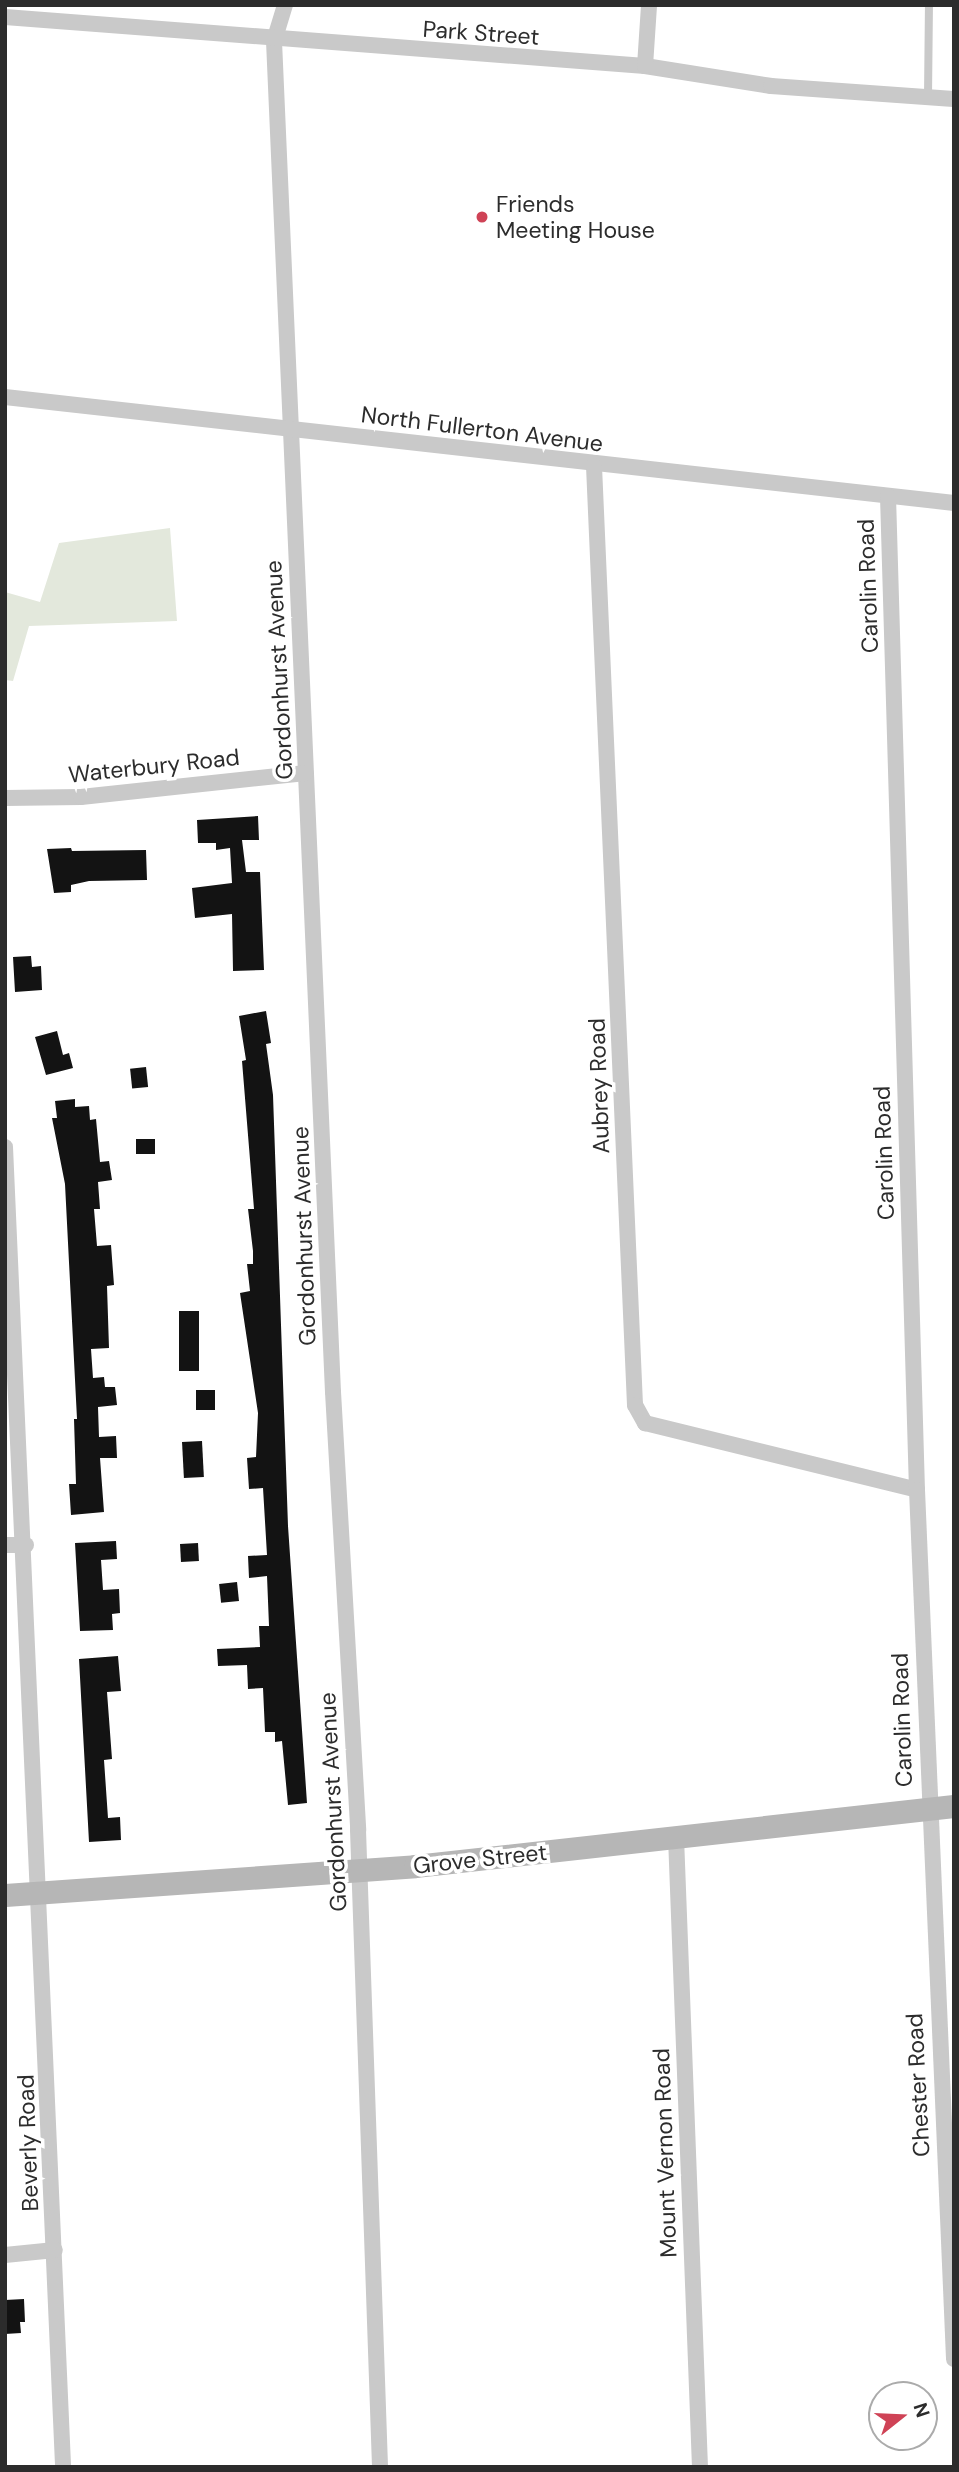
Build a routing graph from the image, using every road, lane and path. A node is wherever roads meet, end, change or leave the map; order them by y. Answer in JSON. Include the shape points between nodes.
{"nodes":[{"id":1,"x":285,"y":5,"type":"edge"},
{"id":2,"x":649,"y":5,"type":"edge"},
{"id":3,"x":929,"y":5,"type":"edge"},
{"id":4,"x":5,"y":17,"type":"edge"},
{"id":5,"x":274,"y":41,"type":"junction"},
{"id":6,"x":645,"y":66,"type":"junction"},
{"id":7,"x":928,"y":97,"type":"junction"},
{"id":8,"x":954,"y":99,"type":"edge"},
{"id":9,"x":5,"y":397,"type":"edge"},
{"id":10,"x":290,"y":430,"type":"junction"},
{"id":11,"x":594,"y":466,"type":"junction"},
{"id":12,"x":888,"y":496,"type":"junction"},
{"id":13,"x":954,"y":503,"type":"edge"},
{"id":14,"x":306,"y":773,"type":"junction"},
{"id":15,"x":5,"y":798,"type":"edge"},
{"id":16,"x":5,"y":1147,"type":"edge"},
{"id":17,"x":8,"y":1236,"type":"edge"},
{"id":18,"x":917,"y":1490,"type":"junction"},
{"id":19,"x":5,"y":1545,"type":"edge"},
{"id":20,"x":26,"y":1545,"type":"junction"},
{"id":21,"x":954,"y":1806,"type":"edge"},
{"id":22,"x":928,"y":1809,"type":"junction"},
{"id":23,"x":676,"y":1837,"type":"junction"},
{"id":24,"x":360,"y":1870,"type":"junction"},
{"id":25,"x":38,"y":1893,"type":"junction"},
{"id":26,"x":5,"y":1895,"type":"edge"},
{"id":27,"x":55,"y":2250,"type":"junction"},
{"id":28,"x":5,"y":2256,"type":"edge"},
{"id":29,"x":954,"y":2358,"type":"edge"},
{"id":30,"x":63,"y":2467,"type":"edge"},
{"id":31,"x":380,"y":2467,"type":"edge"},
{"id":32,"x":700,"y":2467,"type":"edge"}],
"edges":[{"from":1,"to":5,"type":"street","name":"Gordonhurst Avenue"},
{"from":2,"to":6,"type":"street"},
{"from":3,"to":7,"type":"lane"},
{"from":4,"to":5,"type":"street","name":"Park Street"},
{"from":5,"to":6,"type":"street","name":"Park Street"},
{"from":5,"to":10,"type":"street","name":"Gordonhurst Avenue"},
{"from":6,"to":7,"type":"street","name":"Park Street","via":[[771,86]]},
{"from":7,"to":8,"type":"street","name":"Park Street"},
{"from":9,"to":10,"type":"street","name":"North Fullerton Avenue"},
{"from":10,"to":11,"type":"street","name":"North Fullerton Avenue"},
{"from":10,"to":14,"type":"street","name":"Gordonhurst Avenue"},
{"from":11,"to":12,"type":"street","name":"North Fullerton Avenue"},
{"from":11,"to":18,"type":"street","name":"Aubrey Road","via":[[635,1405],[645,1423]]},
{"from":12,"to":13,"type":"street","name":"North Fullerton Avenue"},
{"from":12,"to":18,"type":"street","name":"Carolin Road"},
{"from":14,"to":15,"type":"street","name":"Waterbury Road","via":[[81,797]]},
{"from":14,"to":24,"type":"street","name":"Gordonhurst Avenue"},
{"from":16,"to":17,"type":"street","name":"Beverly Road"},
{"from":17,"to":20,"type":"street","name":"Beverly Road"},
{"from":18,"to":22,"type":"street","name":"Carolin Road"},
{"from":19,"to":20,"type":"street"},
{"from":20,"to":25,"type":"street","name":"Beverly Road"},
{"from":21,"to":22,"type":"main road","name":"Grove Street"},
{"from":22,"to":23,"type":"main road","name":"Grove Street"},
{"from":22,"to":29,"type":"street","name":"Chester Road"},
{"from":23,"to":24,"type":"main road","name":"Grove Street"},
{"from":23,"to":32,"type":"street","name":"Mount Vernon Road"},
{"from":24,"to":25,"type":"main road","name":"Grove Street"},
{"from":24,"to":31,"type":"street","name":"Gordonhurst Avenue"},
{"from":25,"to":26,"type":"main road","name":"Grove Street"},
{"from":25,"to":27,"type":"street","name":"Beverly Road"},
{"from":27,"to":28,"type":"street"},
{"from":27,"to":30,"type":"street","name":"Beverly Road"}]}
